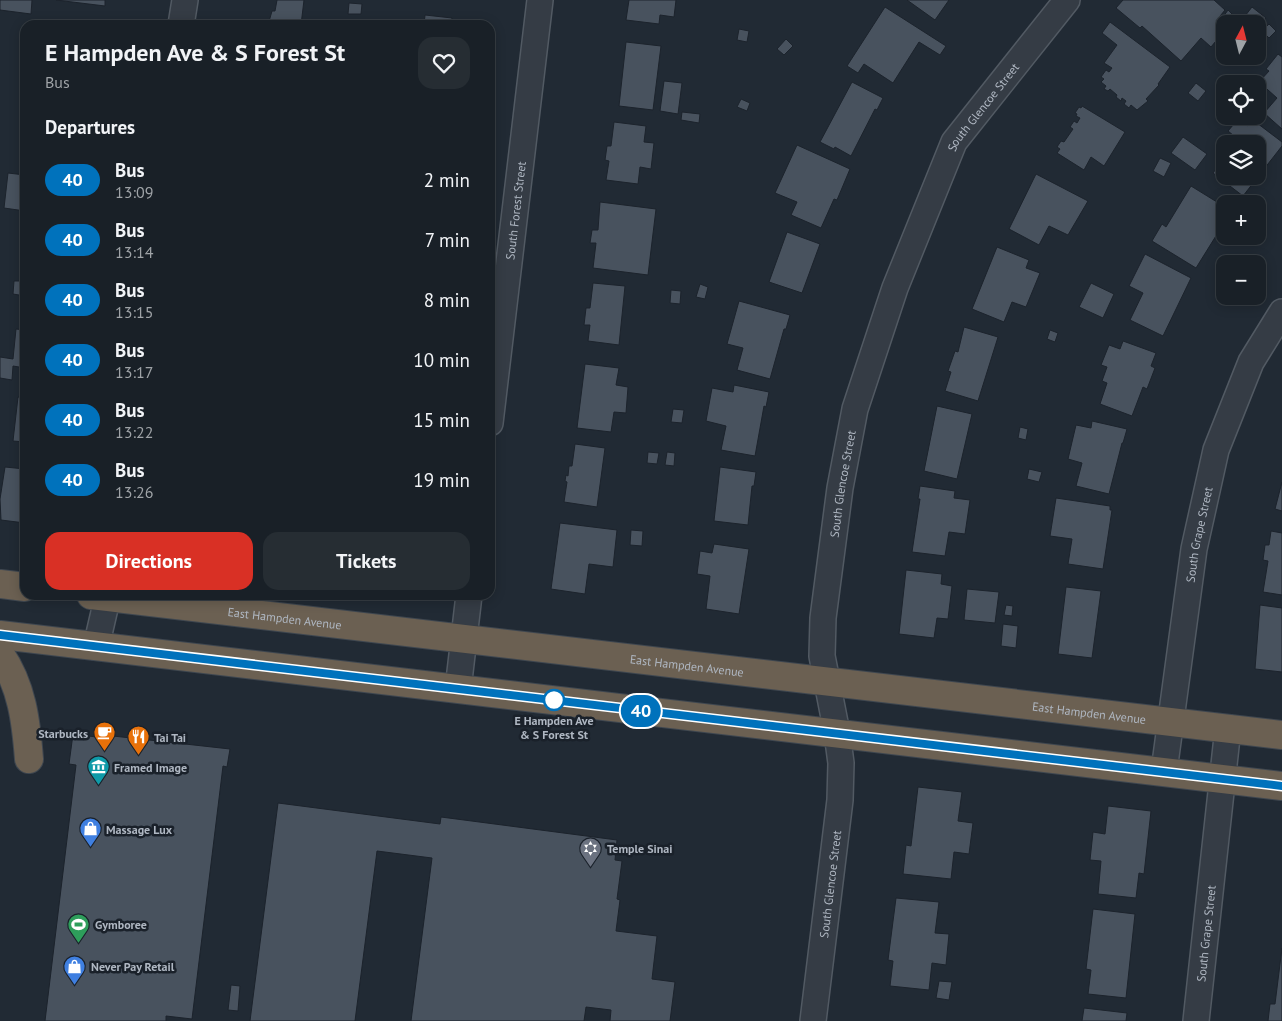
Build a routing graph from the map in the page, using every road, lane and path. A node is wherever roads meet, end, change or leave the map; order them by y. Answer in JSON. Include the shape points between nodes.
{"nodes":[{"id":1,"x":185,"y":0,"type":"edge"},
{"id":2,"x":540,"y":0,"type":"edge"},
{"id":3,"x":1067,"y":0,"type":"edge"},
{"id":4,"x":183,"y":20,"type":"edge"},
{"id":5,"x":1282,"y":312,"type":"edge"},
{"id":6,"x":495,"y":380,"type":"edge"},
{"id":7,"x":0,"y":584,"type":"edge"},
{"id":8,"x":20,"y":586,"type":"edge"},
{"id":9,"x":102,"y":600,"type":"edge"},
{"id":10,"x":136,"y":600,"type":"edge"},
{"id":11,"x":469,"y":600,"type":"edge"},
{"id":12,"x":0,"y":635,"type":"edge"},
{"id":13,"x":464,"y":639,"type":"junction"},
{"id":14,"x":96,"y":647,"type":"junction"},
{"id":15,"x":0,"y":654,"type":"edge"},
{"id":16,"x":827,"y":681,"type":"junction"},
{"id":17,"x":458,"y":689,"type":"junction"},
{"id":18,"x":1170,"y":721,"type":"junction"},
{"id":19,"x":1228,"y":728,"type":"junction"},
{"id":20,"x":838,"y":733,"type":"junction"},
{"id":21,"x":1282,"y":734,"type":"edge"},
{"id":22,"x":29,"y":759,"type":"dead end"},
{"id":23,"x":1164,"y":771,"type":"junction"},
{"id":24,"x":1222,"y":778,"type":"junction"},
{"id":25,"x":1282,"y":786,"type":"edge"},
{"id":26,"x":814,"y":1021,"type":"edge"},
{"id":27,"x":1196,"y":1021,"type":"edge"}],
"edges":[{"from":1,"to":4,"type":"street"},
{"from":2,"to":6,"type":"street","name":"South Forest Street"},
{"from":3,"to":16,"type":"street","name":"South Glencoe Street","via":[[954,142],[895,288],[854,410],[840,488],[823,618],[822,656]]},
{"from":5,"to":18,"type":"street","name":"South Grape Street","via":[[1251,362],[1216,450],[1194,549]]},
{"from":7,"to":8,"type":"highway"},
{"from":9,"to":14,"type":"street"},
{"from":10,"to":13,"type":"highway","name":"East Hampden Avenue"},
{"from":11,"to":13,"type":"street"},
{"from":12,"to":14,"type":"highway"},
{"from":13,"to":16,"type":"highway","name":"East Hampden Avenue"},
{"from":13,"to":17,"type":"street"},
{"from":14,"to":17,"type":"highway"},
{"from":15,"to":22,"type":"highway","via":[[15,680],[21,699]]},
{"from":16,"to":18,"type":"highway","name":"East Hampden Avenue"},
{"from":16,"to":20,"type":"street","name":"South Glencoe Street"},
{"from":17,"to":20,"type":"highway"},
{"from":18,"to":19,"type":"highway","name":"East Hampden Avenue"},
{"from":18,"to":23,"type":"street","name":"South Grape Street"},
{"from":19,"to":21,"type":"highway","name":"East Hampden Avenue"},
{"from":19,"to":24,"type":"street","name":"South Grape Street"},
{"from":20,"to":23,"type":"highway"},
{"from":20,"to":26,"type":"street","name":"South Glencoe Street","via":[[840,800]]},
{"from":23,"to":24,"type":"highway"},
{"from":24,"to":25,"type":"highway"},
{"from":24,"to":27,"type":"street","name":"South Grape Street"}]}
